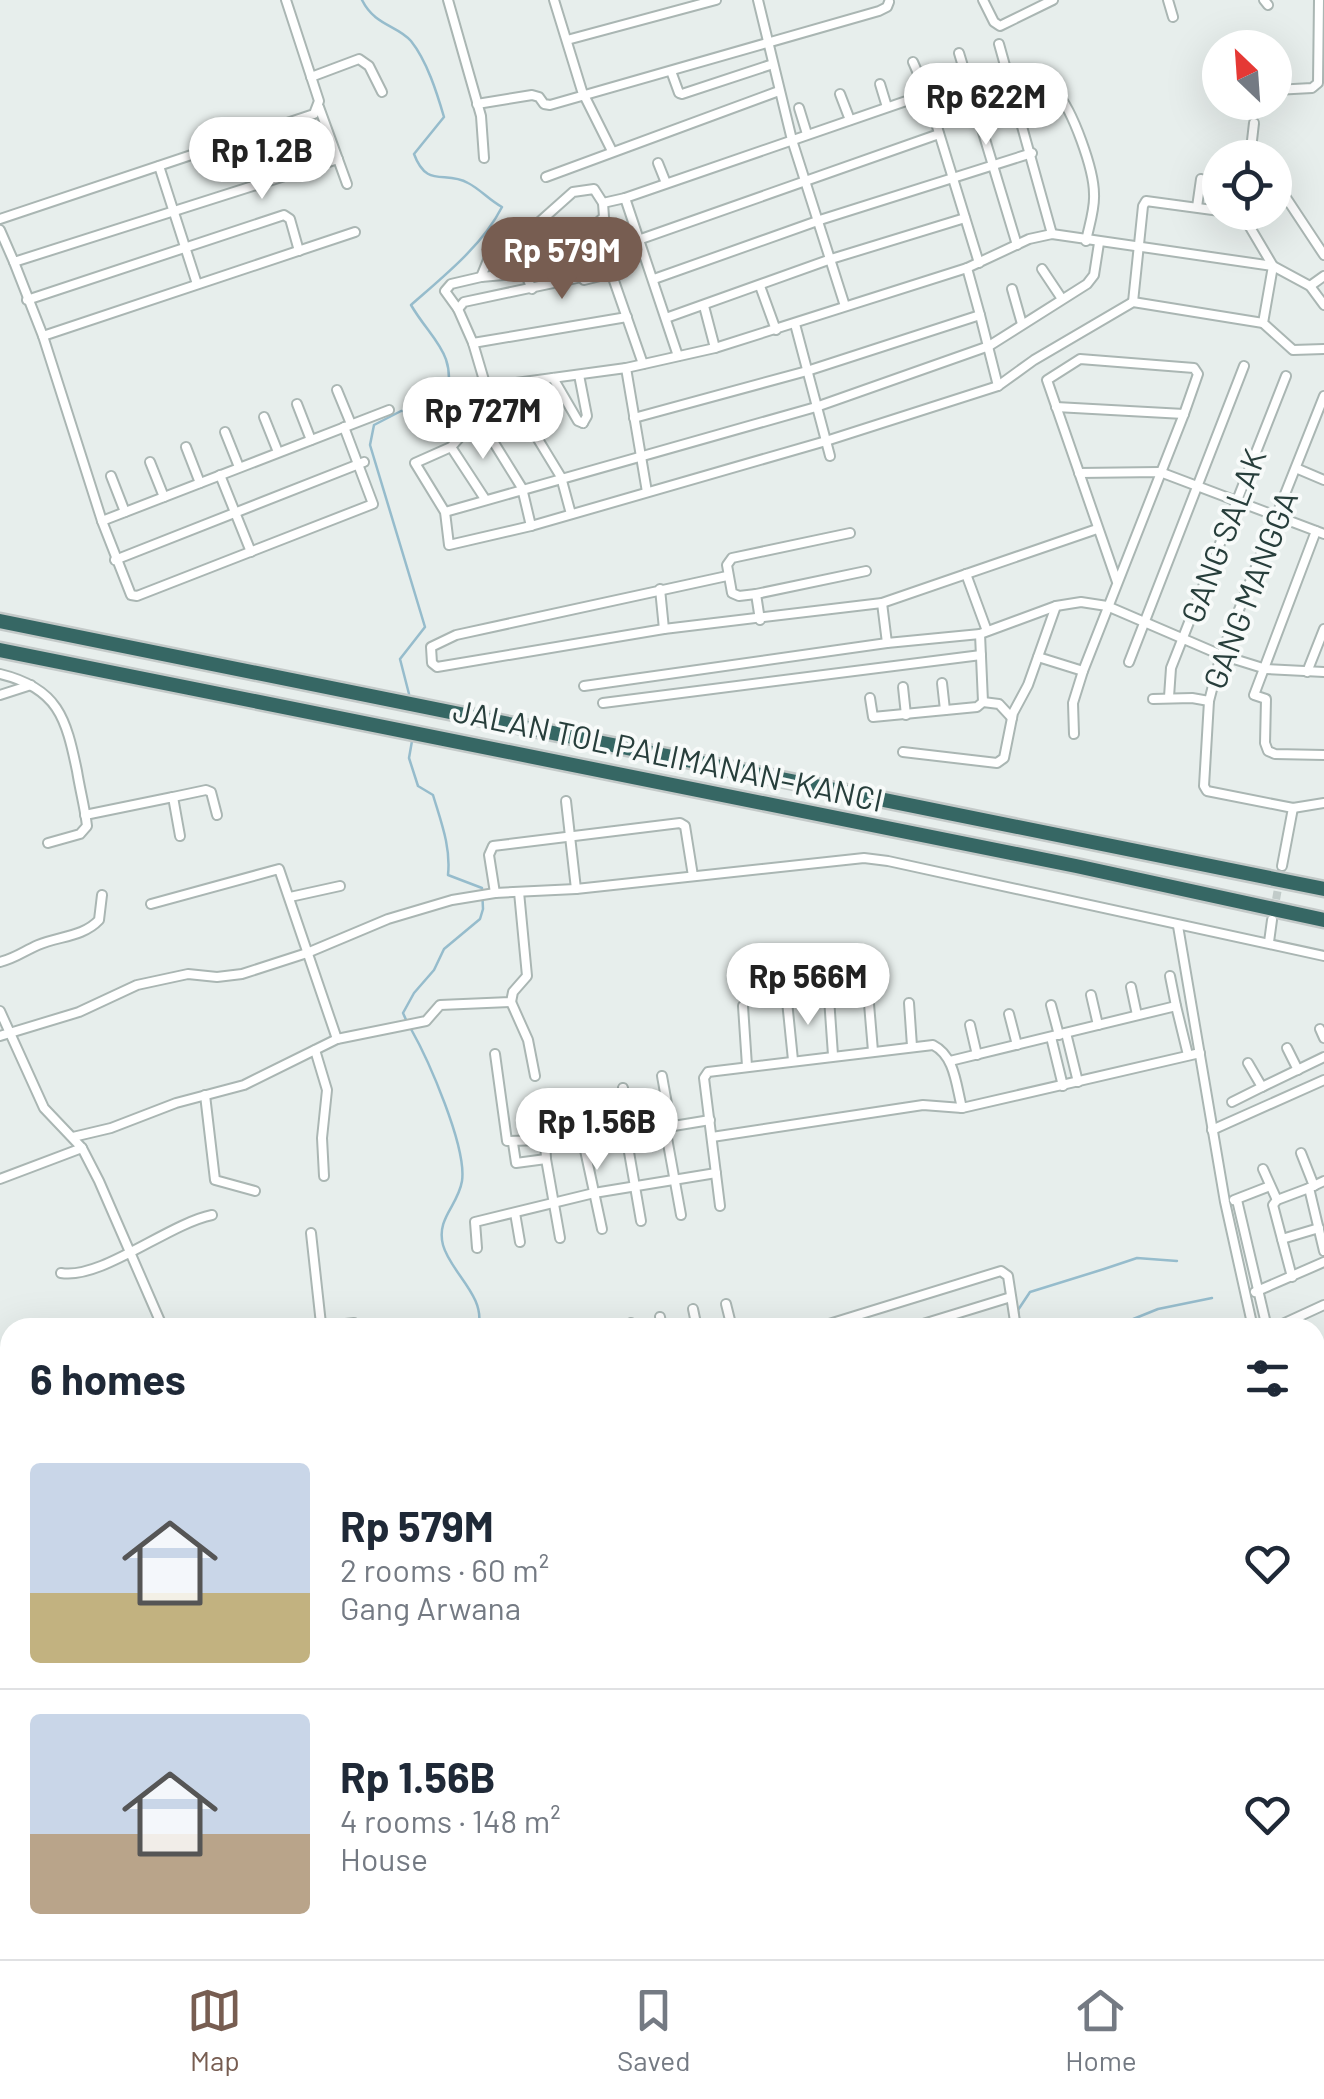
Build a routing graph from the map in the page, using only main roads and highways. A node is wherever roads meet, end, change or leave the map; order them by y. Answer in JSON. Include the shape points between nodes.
{"nodes":[{"id":1,"x":0,"y":621,"type":"edge"},
{"id":2,"x":0,"y":650,"type":"edge"},
{"id":3,"x":1324,"y":889,"type":"edge"},
{"id":4,"x":1324,"y":920,"type":"edge"}],
"edges":[{"from":1,"to":3,"type":"highway","name":"JALAN TOL PALIMANAN–KANCI"},
{"from":2,"to":4,"type":"highway","name":"JALAN TOL PALIMANAN–KANCI"}]}
